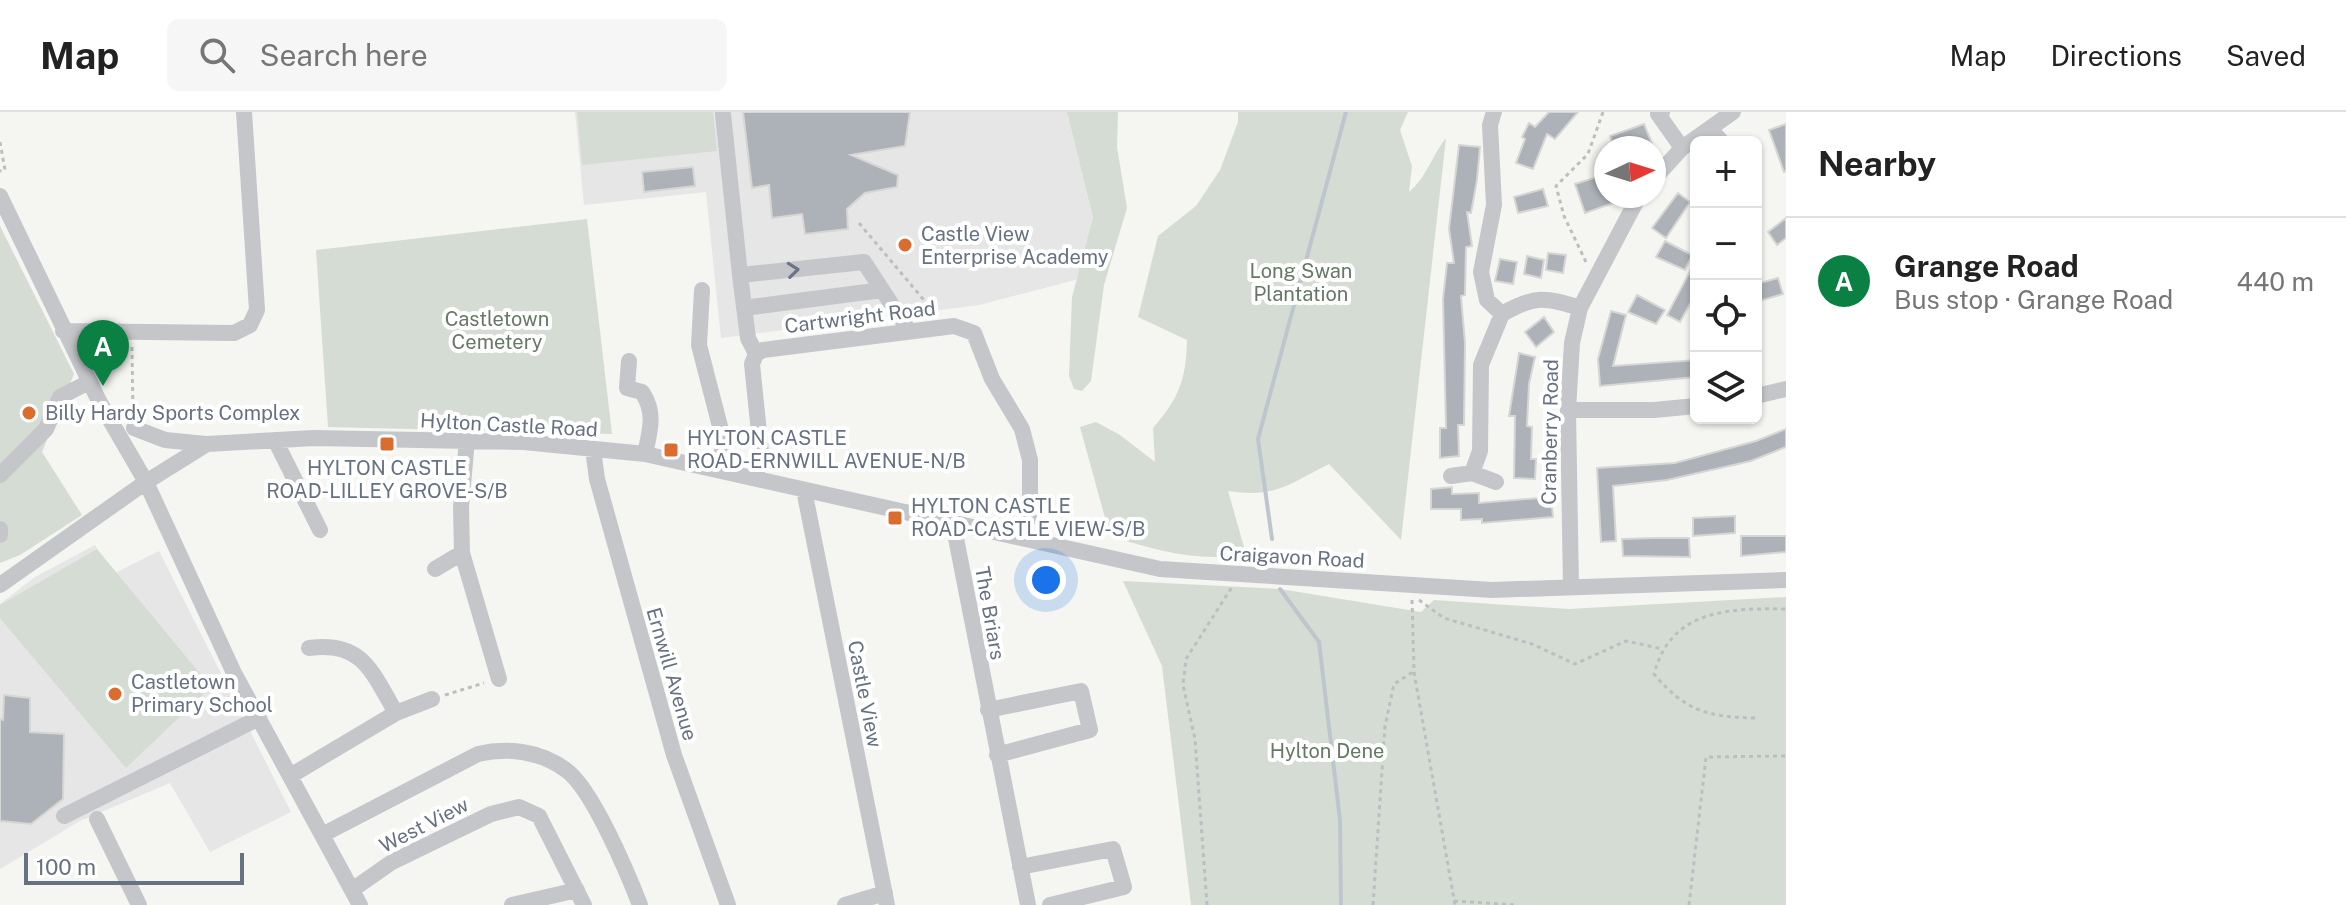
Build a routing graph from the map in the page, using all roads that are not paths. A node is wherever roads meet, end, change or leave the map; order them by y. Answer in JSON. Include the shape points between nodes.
{"nodes":[{"id":1,"x":244,"y":112,"type":"edge"},
{"id":2,"x":1494,"y":112,"type":"edge"},
{"id":3,"x":1662,"y":112,"type":"edge"},
{"id":4,"x":1733,"y":112,"type":"edge"},
{"id":5,"x":723,"y":114,"type":"dead end"},
{"id":6,"x":1710,"y":129,"type":"junction"},
{"id":7,"x":1716,"y":136,"type":"edge"},
{"id":8,"x":1682,"y":148,"type":"junction"},
{"id":9,"x":1666,"y":166,"type":"edge"},
{"id":10,"x":0,"y":196,"type":"edge"},
{"id":11,"x":1633,"y":208,"type":"edge"},
{"id":12,"x":740,"y":275,"type":"junction"},
{"id":13,"x":702,"y":290,"type":"dead end"},
{"id":14,"x":882,"y":290,"type":"junction"},
{"id":15,"x":744,"y":308,"type":"junction"},
{"id":16,"x":1580,"y":308,"type":"junction"},
{"id":17,"x":1502,"y":314,"type":"junction"},
{"id":18,"x":63,"y":331,"type":"junction"},
{"id":19,"x":909,"y":331,"type":"junction"},
{"id":20,"x":756,"y":354,"type":"junction"},
{"id":21,"x":629,"y":361,"type":"dead end"},
{"id":22,"x":89,"y":382,"type":"junction"},
{"id":23,"x":1786,"y":389,"type":"edge"},
{"id":24,"x":1762,"y":395,"type":"edge"},
{"id":25,"x":1690,"y":407,"type":"edge"},
{"id":26,"x":1568,"y":410,"type":"junction"},
{"id":27,"x":134,"y":428,"type":"road end"},
{"id":28,"x":275,"y":440,"type":"junction"},
{"id":29,"x":467,"y":440,"type":"junction"},
{"id":30,"x":207,"y":444,"type":"junction"},
{"id":31,"x":593,"y":449,"type":"junction"},
{"id":32,"x":645,"y":454,"type":"junction"},
{"id":33,"x":718,"y":469,"type":"junction"},
{"id":34,"x":1472,"y":473,"type":"junction"},
{"id":35,"x":0,"y":475,"type":"edge"},
{"id":36,"x":1451,"y":476,"type":"dead end"},
{"id":37,"x":756,"y":477,"type":"junction"},
{"id":38,"x":146,"y":482,"type":"junction"},
{"id":39,"x":1496,"y":482,"type":"dead end"},
{"id":40,"x":804,"y":490,"type":"junction"},
{"id":41,"x":953,"y":523,"type":"junction"},
{"id":42,"x":0,"y":529,"type":"edge"},
{"id":43,"x":320,"y":530,"type":"dead end"},
{"id":44,"x":0,"y":535,"type":"edge"},
{"id":45,"x":1022,"y":536,"type":"junction"},
{"id":46,"x":462,"y":553,"type":"junction"},
{"id":47,"x":435,"y":569,"type":"dead end"},
{"id":48,"x":1786,"y":580,"type":"edge"},
{"id":49,"x":0,"y":585,"type":"edge"},
{"id":50,"x":1571,"y":587,"type":"junction"},
{"id":51,"x":309,"y":648,"type":"dead end"},
{"id":52,"x":499,"y":679,"type":"road end"},
{"id":53,"x":432,"y":699,"type":"road end"},
{"id":54,"x":988,"y":710,"type":"junction"},
{"id":55,"x":396,"y":713,"type":"junction"},
{"id":56,"x":259,"y":718,"type":"junction"},
{"id":57,"x":997,"y":755,"type":"junction"},
{"id":58,"x":290,"y":776,"type":"junction"},
{"id":59,"x":64,"y":816,"type":"dead end"},
{"id":60,"x":97,"y":819,"type":"dead end"},
{"id":61,"x":322,"y":835,"type":"junction"},
{"id":62,"x":1020,"y":867,"type":"junction"},
{"id":63,"x":581,"y":897,"type":"edge"},
{"id":64,"x":356,"y":898,"type":"edge"},
{"id":65,"x":886,"y":899,"type":"edge"},
{"id":66,"x":139,"y":905,"type":"edge"},
{"id":67,"x":512,"y":905,"type":"edge"},
{"id":68,"x":640,"y":905,"type":"edge"},
{"id":69,"x":728,"y":905,"type":"edge"},
{"id":70,"x":845,"y":905,"type":"edge"},
{"id":71,"x":1028,"y":905,"type":"edge"},
{"id":72,"x":1050,"y":905,"type":"edge"}],
"edges":[{"from":1,"to":18,"type":"street","via":[[257,310],[250,325],[234,333]]},
{"from":2,"to":17,"type":"street","via":[[1494,205],[1481,272],[1487,300]]},
{"from":3,"to":8,"type":"street","via":[[1658,114]]},
{"from":4,"to":6,"type":"street"},
{"from":5,"to":12,"type":"street"},
{"from":6,"to":7,"type":"street"},
{"from":6,"to":8,"type":"street"},
{"from":8,"to":9,"type":"street"},
{"from":10,"to":18,"type":"street"},
{"from":11,"to":16,"type":"street","name":"Cranberry Road"},
{"from":12,"to":14,"type":"street","one_way":true,"via":[[864,262]]},
{"from":12,"to":15,"type":"street"},
{"from":13,"to":33,"type":"street","via":[[699,345],[724,442]]},
{"from":14,"to":15,"type":"street"},
{"from":14,"to":19,"type":"street"},
{"from":15,"to":20,"type":"street"},
{"from":16,"to":17,"type":"street","via":[[1545,297]]},
{"from":16,"to":26,"type":"street","name":"Cranberry Road"},
{"from":17,"to":34,"type":"street","via":[[1481,365],[1480,451]]},
{"from":18,"to":22,"type":"street"},
{"from":19,"to":20,"type":"street","name":"Cartwright Road"},
{"from":19,"to":45,"type":"street","name":"Cartwright Road","via":[[946,327],[974,333],[992,379],[1022,429],[1030,460],[1030,512]]},
{"from":20,"to":37,"type":"street","via":[[752,364],[761,452]]},
{"from":21,"to":32,"type":"street","via":[[627,388],[642,392],[650,404]]},
{"from":22,"to":35,"type":"street","via":[[60,397],[46,429]]},
{"from":22,"to":38,"type":"street"},
{"from":23,"to":24,"type":"street"},
{"from":25,"to":26,"type":"street"},
{"from":26,"to":50,"type":"street","name":"Cranberry Road"},
{"from":27,"to":30,"type":"street","name":"Hylton Castle Road","via":[[165,440]]},
{"from":28,"to":29,"type":"street","name":"Hylton Castle Road"},
{"from":28,"to":30,"type":"street","name":"Hylton Castle Road"},
{"from":28,"to":43,"type":"street"},
{"from":29,"to":31,"type":"street","name":"Hylton Castle Road"},
{"from":29,"to":46,"type":"street"},
{"from":30,"to":38,"type":"street","name":"Hylton Castle Road"},
{"from":31,"to":32,"type":"street","name":"Hylton Castle Road"},
{"from":31,"to":69,"type":"street","name":"Ernwill Avenue","via":[[674,755]]},
{"from":32,"to":33,"type":"street","name":"Hylton Castle Road"},
{"from":33,"to":37,"type":"street","name":"Hylton Castle Road"},
{"from":34,"to":36,"type":"street"},
{"from":34,"to":39,"type":"street"},
{"from":37,"to":40,"type":"street","name":"Hylton Castle Road"},
{"from":38,"to":49,"type":"street","name":"Hylton Castle Road"},
{"from":38,"to":56,"type":"street"},
{"from":40,"to":41,"type":"street","name":"Craigavon Road"},
{"from":40,"to":65,"type":"street","name":"Castle View"},
{"from":41,"to":45,"type":"street","name":"Craigavon Road"},
{"from":41,"to":54,"type":"street","name":"The Briars"},
{"from":42,"to":44,"type":"street"},
{"from":45,"to":50,"type":"street","name":"Craigavon Road","via":[[1160,569],[1492,590]]},
{"from":46,"to":47,"type":"street"},
{"from":46,"to":52,"type":"street"},
{"from":48,"to":50,"type":"street","name":"Craigavon Road"},
{"from":51,"to":55,"type":"street","via":[[331,646],[359,655]]},
{"from":53,"to":55,"type":"street"},
{"from":54,"to":57,"type":"street","name":"The Briars"},
{"from":54,"to":57,"type":"street","via":[[1081,691],[1090,730]]},
{"from":55,"to":58,"type":"street"},
{"from":56,"to":58,"type":"street"},
{"from":56,"to":59,"type":"street"},
{"from":57,"to":62,"type":"street","name":"The Briars"},
{"from":58,"to":61,"type":"street"},
{"from":60,"to":66,"type":"street"},
{"from":61,"to":64,"type":"street"},
{"from":61,"to":68,"type":"street","via":[[478,754],[528,752],[567,770],[580,784],[626,867]]},
{"from":62,"to":71,"type":"street","name":"The Briars"},
{"from":62,"to":72,"type":"street","via":[[1113,849],[1124,887]]},
{"from":63,"to":64,"type":"street","name":"West View","via":[[539,816],[519,807],[491,814],[392,862]]},
{"from":63,"to":67,"type":"street"},
{"from":65,"to":70,"type":"street"}]}
